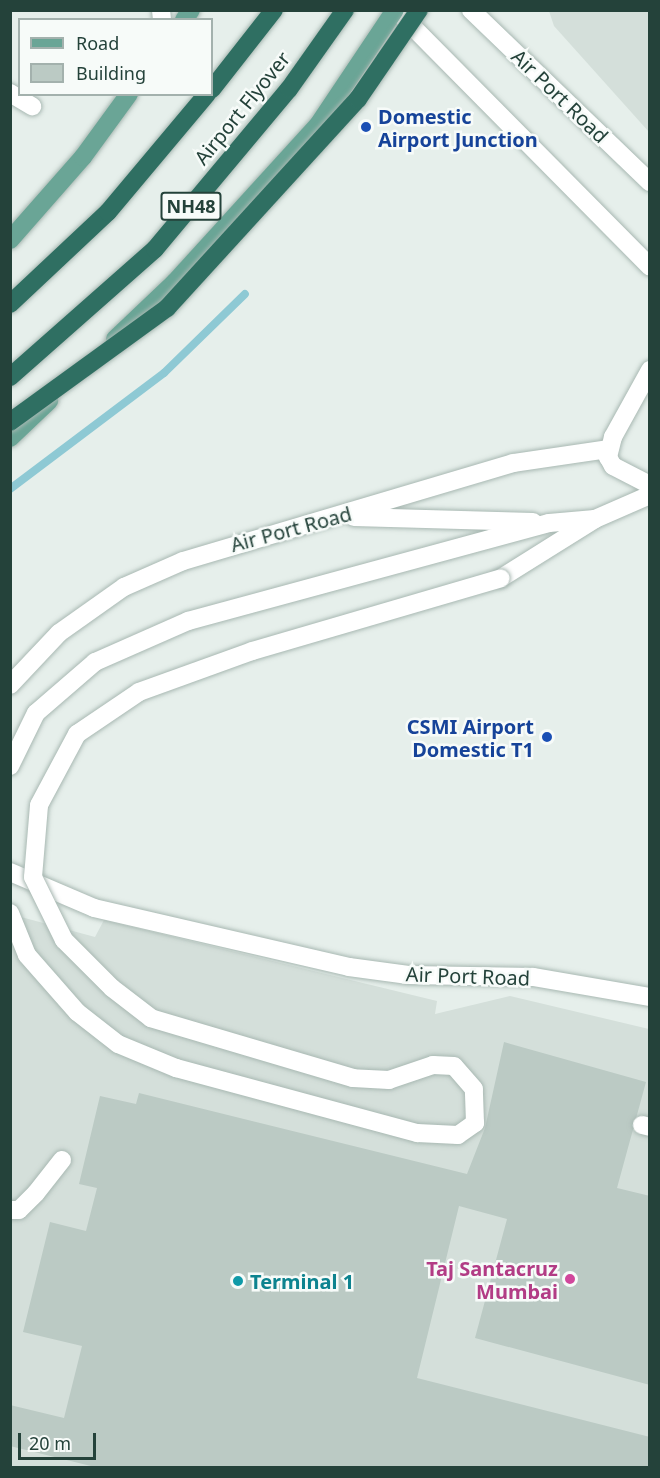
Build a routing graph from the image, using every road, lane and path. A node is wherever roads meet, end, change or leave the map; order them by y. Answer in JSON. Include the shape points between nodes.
{"nodes":[{"id":1,"x":274,"y":10,"type":"edge"},
{"id":2,"x":345,"y":10,"type":"edge"},
{"id":3,"x":396,"y":10,"type":"edge"},
{"id":4,"x":419,"y":10,"type":"edge"},
{"id":5,"x":471,"y":10,"type":"edge"},
{"id":6,"x":213,"y":88,"type":"edge"},
{"id":7,"x":10,"y":93,"type":"edge"},
{"id":8,"x":128,"y":96,"type":"edge"},
{"id":9,"x":205,"y":96,"type":"edge"},
{"id":10,"x":32,"y":106,"type":"dead end"},
{"id":11,"x":650,"y":182,"type":"edge"},
{"id":12,"x":10,"y":240,"type":"edge"},
{"id":13,"x":650,"y":267,"type":"edge"},
{"id":14,"x":10,"y":304,"type":"edge"},
{"id":15,"x":650,"y":370,"type":"edge"},
{"id":16,"x":10,"y":377,"type":"edge"},
{"id":17,"x":10,"y":422,"type":"edge"},
{"id":18,"x":10,"y":438,"type":"edge"},
{"id":19,"x":609,"y":449,"type":"junction"},
{"id":20,"x":650,"y":485,"type":"edge"},
{"id":21,"x":650,"y":495,"type":"edge"},
{"id":22,"x":340,"y":517,"type":"junction"},
{"id":23,"x":595,"y":519,"type":"junction"},
{"id":24,"x":549,"y":523,"type":"junction"},
{"id":25,"x":10,"y":685,"type":"edge"},
{"id":26,"x":10,"y":766,"type":"edge"},
{"id":27,"x":10,"y":872,"type":"edge"},
{"id":28,"x":10,"y":913,"type":"edge"},
{"id":29,"x":650,"y":997,"type":"edge"},
{"id":30,"x":62,"y":1160,"type":"dead end"},
{"id":31,"x":10,"y":1210,"type":"edge"}],
"edges":[{"from":1,"to":6,"type":"highway","name":"Airport Flyover"},
{"from":2,"to":16,"type":"highway","name":"Airport Flyover","number":"NH48","via":[[289,89],[155,249]]},
{"from":3,"to":13,"type":"street"},
{"from":3,"to":18,"type":"main road","via":[[318,125],[175,282]]},
{"from":4,"to":17,"type":"highway","bridge":true,"via":[[358,99],[167,308]]},
{"from":5,"to":11,"type":"street","name":"Air Port Road"},
{"from":7,"to":10,"type":"street"},
{"from":8,"to":12,"type":"main road","via":[[83,157]]},
{"from":9,"to":14,"type":"highway","name":"Airport Flyover","number":"NH48","via":[[108,212]]},
{"from":15,"to":19,"type":"street"},
{"from":19,"to":20,"type":"street","via":[[613,466]]},
{"from":19,"to":22,"type":"street","name":"Air Port Road","via":[[513,463]]},
{"from":21,"to":23,"type":"street"},
{"from":22,"to":24,"type":"street"},
{"from":22,"to":25,"type":"street","name":"Air Port Road","via":[[226,546],[124,587],[59,633]]},
{"from":23,"to":24,"type":"street"},
{"from":23,"to":28,"type":"street","bridge":true,"via":[[501,578],[252,651],[139,692],[77,734],[39,805],[33,877],[64,940],[112,988],[151,1018],[353,1078],[389,1080],[433,1065],[454,1066],[474,1089],[475,1123],[458,1135],[417,1133],[176,1068],[118,1044],[76,1012],[27,955]]},
{"from":24,"to":26,"type":"street","via":[[481,545],[188,621],[95,662],[36,714]]},
{"from":27,"to":29,"type":"street","name":"Air Port Road","via":[[93,908],[349,967],[408,975],[533,977]]},
{"from":30,"to":31,"type":"street","via":[[36,1194],[19,1210]]}]}
